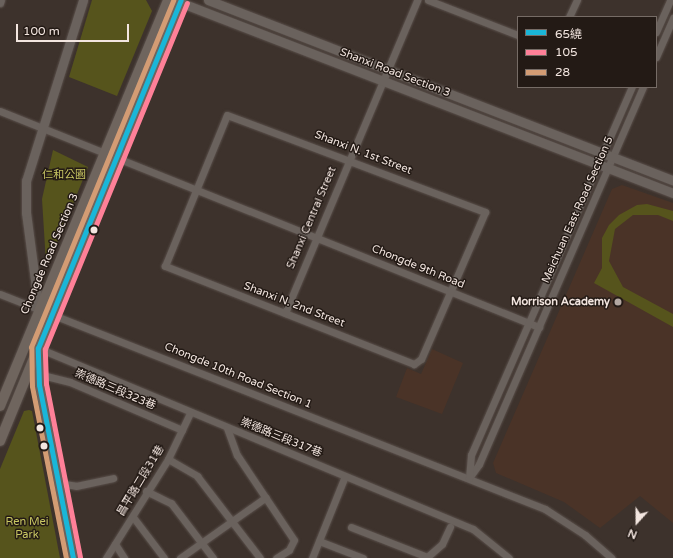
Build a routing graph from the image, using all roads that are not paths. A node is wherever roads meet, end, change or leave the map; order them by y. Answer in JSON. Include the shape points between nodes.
{"nodes":[{"id":1,"x":83,"y":0,"type":"edge"},
{"id":2,"x":168,"y":0,"type":"edge"},
{"id":3,"x":208,"y":0,"type":"edge"},
{"id":4,"x":417,"y":0,"type":"edge"},
{"id":5,"x":428,"y":0,"type":"edge"},
{"id":6,"x":577,"y":0,"type":"edge"},
{"id":7,"x":670,"y":0,"type":"edge"},
{"id":8,"x":178,"y":1,"type":"edge"},
{"id":9,"x":569,"y":16,"type":"edge"},
{"id":10,"x":673,"y":18,"type":"edge"},
{"id":11,"x":657,"y":30,"type":"edge"},
{"id":12,"x":517,"y":35,"type":"edge"},
{"id":13,"x":657,"y":56,"type":"edge"},
{"id":14,"x":389,"y":70,"type":"junction"},
{"id":15,"x":384,"y":82,"type":"junction"},
{"id":16,"x":632,"y":88,"type":"edge"},
{"id":17,"x":643,"y":88,"type":"edge"},
{"id":18,"x":0,"y":110,"type":"edge"},
{"id":19,"x":43,"y":127,"type":"junction"},
{"id":20,"x":106,"y":152,"type":"junction"},
{"id":21,"x":603,"y":154,"type":"junction"},
{"id":22,"x":117,"y":157,"type":"junction"},
{"id":23,"x":613,"y":157,"type":"junction"},
{"id":24,"x":351,"y":161,"type":"junction"},
{"id":25,"x":598,"y":165,"type":"junction"},
{"id":26,"x":607,"y":169,"type":"junction"},
{"id":27,"x":673,"y":180,"type":"edge"},
{"id":28,"x":197,"y":190,"type":"junction"},
{"id":29,"x":673,"y":193,"type":"edge"},
{"id":30,"x":316,"y":237,"type":"junction"},
{"id":31,"x":450,"y":292,"type":"junction"},
{"id":32,"x":0,"y":294,"type":"edge"},
{"id":33,"x":39,"y":310,"type":"junction"},
{"id":34,"x":285,"y":313,"type":"junction"},
{"id":35,"x":52,"y":314,"type":"junction"},
{"id":36,"x":529,"y":323,"type":"junction"},
{"id":37,"x":539,"y":327,"type":"junction"},
{"id":38,"x":38,"y":348,"type":"junction"},
{"id":39,"x":38,"y":374,"type":"junction"},
{"id":40,"x":0,"y":406,"type":"edge"},
{"id":41,"x":190,"y":414,"type":"junction"},
{"id":42,"x":227,"y":428,"type":"junction"},
{"id":43,"x":182,"y":430,"type":"junction"},
{"id":44,"x":0,"y":441,"type":"edge"},
{"id":45,"x":168,"y":459,"type":"junction"},
{"id":46,"x":345,"y":476,"type":"junction"},
{"id":47,"x":113,"y":478,"type":"dead end"},
{"id":48,"x":468,"y":478,"type":"junction"},
{"id":49,"x":58,"y":483,"type":"junction"},
{"id":50,"x":146,"y":491,"type":"junction"},
{"id":51,"x":266,"y":497,"type":"junction"},
{"id":52,"x":133,"y":517,"type":"junction"},
{"id":53,"x":232,"y":521,"type":"junction"},
{"id":54,"x":351,"y":527,"type":"dead end"},
{"id":55,"x":450,"y":527,"type":"dead end"},
{"id":56,"x":319,"y":541,"type":"junction"},
{"id":57,"x":201,"y":543,"type":"junction"},
{"id":58,"x":116,"y":544,"type":"junction"},
{"id":59,"x":73,"y":558,"type":"edge"},
{"id":60,"x":106,"y":558,"type":"edge"},
{"id":61,"x":124,"y":558,"type":"edge"},
{"id":62,"x":164,"y":558,"type":"edge"},
{"id":63,"x":180,"y":558,"type":"edge"},
{"id":64,"x":213,"y":558,"type":"edge"},
{"id":65,"x":260,"y":558,"type":"edge"},
{"id":66,"x":276,"y":558,"type":"edge"},
{"id":67,"x":312,"y":558,"type":"edge"},
{"id":68,"x":362,"y":558,"type":"edge"},
{"id":69,"x":426,"y":558,"type":"edge"},
{"id":70,"x":508,"y":558,"type":"edge"},
{"id":71,"x":611,"y":558,"type":"edge"}],
"edges":[{"from":1,"to":19,"type":"street"},
{"from":2,"to":20,"type":"main road","name":"Chongde Road Section 3"},
{"from":3,"to":14,"type":"street","name":"Shanxi Road Section 3"},
{"from":4,"to":14,"type":"street","name":"Shanxi Central Street"},
{"from":5,"to":12,"type":"street"},
{"from":6,"to":9,"type":"street"},
{"from":7,"to":11,"type":"street"},
{"from":8,"to":15,"type":"street","name":"Shanxi Road Section 3"},
{"from":8,"to":22,"type":"main road"},
{"from":10,"to":13,"type":"street"},
{"from":14,"to":15,"type":"street","name":"Shanxi Central Street"},
{"from":14,"to":21,"type":"street","name":"Shanxi Road Section 3"},
{"from":15,"to":24,"type":"street","name":"Shanxi Central Street"},
{"from":15,"to":25,"type":"street","name":"Shanxi Road Section 3"},
{"from":16,"to":21,"type":"street","name":"Meichuan East Road Section 5"},
{"from":17,"to":23,"type":"street","name":"Meichuan East Road Section 5"},
{"from":18,"to":19,"type":"street","name":"Chongde 9th Road"},
{"from":19,"to":20,"type":"street","name":"Chongde 9th Road"},
{"from":19,"to":33,"type":"street","via":[[26,181],[26,213]]},
{"from":20,"to":22,"type":"street","name":"Chongde 9th Road"},
{"from":20,"to":33,"type":"main road","name":"Chongde Road Section 3"},
{"from":21,"to":23,"type":"street","name":"Shanxi Road Section 3"},
{"from":21,"to":25,"type":"street","name":"Meichuan East Road Section 5"},
{"from":22,"to":28,"type":"street","name":"Chongde 9th Road"},
{"from":22,"to":35,"type":"main road"},
{"from":23,"to":26,"type":"street","name":"Meichuan East Road Section 5"},
{"from":23,"to":27,"type":"street","name":"Shanxi Road Section 3"},
{"from":24,"to":28,"type":"street","name":"Shanxi N. 1st Street","via":[[227,115]]},
{"from":24,"to":30,"type":"street","name":"Shanxi Central Street"},
{"from":24,"to":31,"type":"street","name":"Shanxi N. 1st Street","via":[[485,212]]},
{"from":25,"to":26,"type":"street","name":"Shanxi Road Section 3"},
{"from":25,"to":36,"type":"street","name":"Meichuan East Road Section 5"},
{"from":26,"to":29,"type":"street","name":"Shanxi Road Section 3"},
{"from":26,"to":37,"type":"street","name":"Meichuan East Road Section 5"},
{"from":28,"to":30,"type":"street","name":"Chongde 9th Road"},
{"from":28,"to":34,"type":"street","name":"Shanxi N. 2nd Street","via":[[165,266]]},
{"from":30,"to":31,"type":"street","name":"Chongde 9th Road"},
{"from":30,"to":34,"type":"street","name":"Shanxi Central Street"},
{"from":31,"to":34,"type":"street","name":"Shanxi N. 2nd Street","via":[[421,359],[414,364]]},
{"from":31,"to":36,"type":"street","name":"Chongde 9th Road"},
{"from":32,"to":33,"type":"street","name":"Chongde 10th Road Section 1"},
{"from":33,"to":35,"type":"street","name":"Chongde 10th Road Section 1"},
{"from":33,"to":38,"type":"street"},
{"from":33,"to":40,"type":"main road","name":"Chongde Road Section 3"},
{"from":35,"to":38,"type":"main road"},
{"from":35,"to":48,"type":"street","name":"Chongde 10th Road Section 1"},
{"from":36,"to":37,"type":"street","name":"Chongde 9th Road"},
{"from":36,"to":48,"type":"street","name":"Meichuan East Road Section 5","via":[[469,460]]},
{"from":37,"to":48,"type":"street","name":"Meichuan East Road Section 5","via":[[479,464]]},
{"from":38,"to":39,"type":"street"},
{"from":38,"to":41,"type":"street","name":"崇德路三段317巷"},
{"from":38,"to":44,"type":"main road"},
{"from":39,"to":43,"type":"street","name":"崇德路三段323巷","via":[[70,382]]},
{"from":39,"to":49,"type":"street"},
{"from":41,"to":42,"type":"street","name":"崇德路三段317巷"},
{"from":41,"to":43,"type":"street","name":"昌平路二段31巷"},
{"from":42,"to":46,"type":"street","name":"崇德路三段317巷"},
{"from":42,"to":51,"type":"street","via":[[237,455]]},
{"from":43,"to":45,"type":"street","name":"昌平路二段31巷"},
{"from":45,"to":50,"type":"street","name":"昌平路二段31巷"},
{"from":45,"to":53,"type":"street","via":[[197,476]]},
{"from":46,"to":56,"type":"street"},
{"from":46,"to":70,"type":"street","name":"崇德路三段317巷","via":[[472,529]]},
{"from":47,"to":49,"type":"street","via":[[76,486]]},
{"from":48,"to":71,"type":"street","name":"Chongde 10th Road Section 1","via":[[545,509],[585,535]]},
{"from":49,"to":59,"type":"street"},
{"from":50,"to":52,"type":"street","name":"昌平路二段31巷"},
{"from":50,"to":57,"type":"street","via":[[171,503]]},
{"from":51,"to":53,"type":"street"},
{"from":51,"to":66,"type":"street","via":[[294,540],[289,550]]},
{"from":52,"to":58,"type":"street","name":"昌平路二段31巷"},
{"from":52,"to":62,"type":"street"},
{"from":53,"to":57,"type":"street"},
{"from":53,"to":65,"type":"street"},
{"from":54,"to":69,"type":"street"},
{"from":55,"to":69,"type":"street","via":[[442,544]]},
{"from":56,"to":67,"type":"street"},
{"from":56,"to":68,"type":"street"},
{"from":57,"to":63,"type":"street"},
{"from":57,"to":64,"type":"street"},
{"from":58,"to":60,"type":"street","name":"昌平路二段31巷"},
{"from":58,"to":61,"type":"street"}]}
